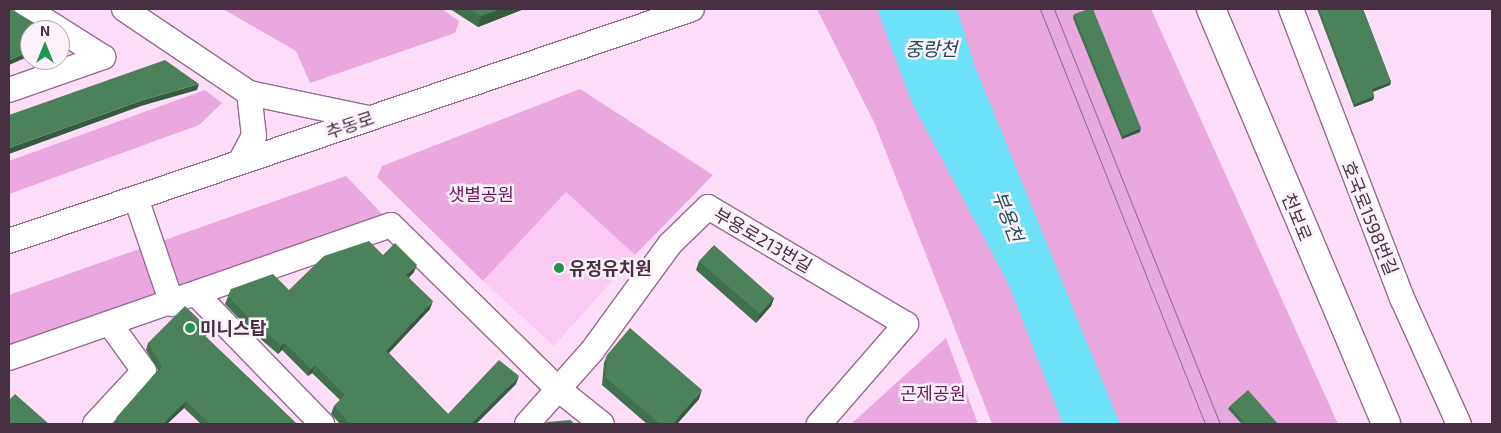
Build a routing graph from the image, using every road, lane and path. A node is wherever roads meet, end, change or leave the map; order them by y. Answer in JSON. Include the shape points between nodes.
{"nodes":[{"id":1,"x":124,"y":9,"type":"edge"},
{"id":2,"x":692,"y":9,"type":"edge"},
{"id":3,"x":1211,"y":9,"type":"edge"},
{"id":4,"x":1290,"y":9,"type":"edge"},
{"id":5,"x":31,"y":10,"type":"edge"},
{"id":6,"x":9,"y":90,"type":"edge"},
{"id":7,"x":249,"y":93,"type":"junction"},
{"id":8,"x":371,"y":118,"type":"junction"},
{"id":9,"x":240,"y":162,"type":"junction"},
{"id":10,"x":136,"y":198,"type":"junction"},
{"id":11,"x":9,"y":241,"type":"edge"},
{"id":12,"x":197,"y":295,"type":"junction"},
{"id":13,"x":172,"y":304,"type":"junction"},
{"id":14,"x":110,"y":324,"type":"junction"},
{"id":15,"x":9,"y":358,"type":"edge"},
{"id":16,"x":558,"y":389,"type":"junction"},
{"id":17,"x":95,"y":424,"type":"edge"},
{"id":18,"x":322,"y":424,"type":"edge"},
{"id":19,"x":527,"y":424,"type":"edge"},
{"id":20,"x":602,"y":424,"type":"edge"},
{"id":21,"x":819,"y":424,"type":"edge"},
{"id":22,"x":1386,"y":424,"type":"edge"},
{"id":23,"x":1459,"y":424,"type":"edge"}],
"edges":[{"from":1,"to":7,"type":"street"},
{"from":2,"to":8,"type":"street","name":"추동로"},
{"from":3,"to":22,"type":"main road","name":"천보로"},
{"from":4,"to":23,"type":"street","name":"호국로1598번길","via":[[1402,298]]},
{"from":5,"to":6,"type":"street","via":[[102,57]]},
{"from":7,"to":8,"type":"street"},
{"from":7,"to":9,"type":"street","via":[[254,136]]},
{"from":8,"to":9,"type":"street","name":"추동로"},
{"from":9,"to":10,"type":"street","name":"추동로"},
{"from":10,"to":11,"type":"street","name":"추동로"},
{"from":10,"to":13,"type":"street"},
{"from":12,"to":13,"type":"street"},
{"from":12,"to":16,"type":"street","via":[[391,225]]},
{"from":12,"to":18,"type":"street"},
{"from":13,"to":14,"type":"street"},
{"from":14,"to":15,"type":"street"},
{"from":14,"to":17,"type":"street","via":[[144,372]]},
{"from":16,"to":19,"type":"street","name":"부용로213번길"},
{"from":16,"to":20,"type":"street"},
{"from":16,"to":21,"type":"street","name":"부용로213번길","via":[[592,351],[670,244],[708,207],[906,324]]}]}
